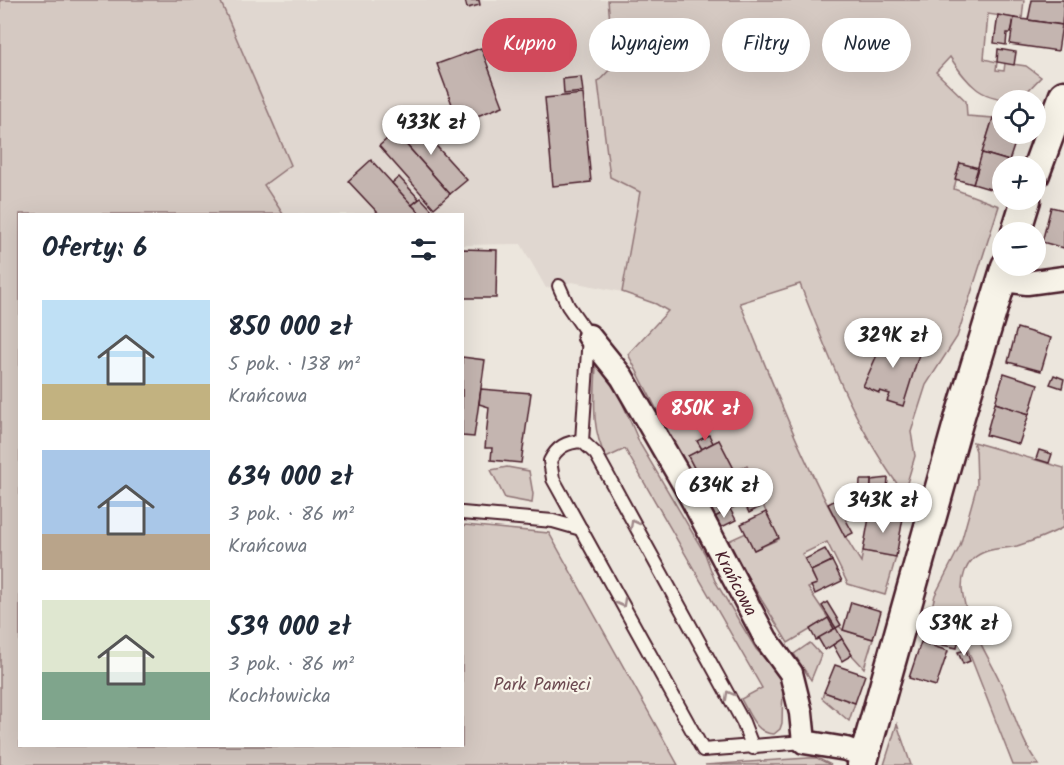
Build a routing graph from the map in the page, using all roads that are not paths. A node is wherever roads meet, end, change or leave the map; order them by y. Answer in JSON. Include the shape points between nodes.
{"nodes":[{"id":1,"x":1064,"y":95,"type":"edge"},
{"id":2,"x":1042,"y":156,"type":"edge"},
{"id":3,"x":1003,"y":276,"type":"edge"},
{"id":4,"x":1011,"y":276,"type":"edge"},
{"id":5,"x":1064,"y":278,"type":"edge"},
{"id":6,"x":559,"y":286,"type":"dead end"},
{"id":7,"x":589,"y":336,"type":"junction"},
{"id":8,"x":582,"y":441,"type":"junction"},
{"id":9,"x":464,"y":513,"type":"edge"},
{"id":10,"x":580,"y":529,"type":"junction"},
{"id":11,"x":804,"y":742,"type":"junction"},
{"id":12,"x":753,"y":748,"type":"junction"},
{"id":13,"x":863,"y":760,"type":"edge"}],
"edges":[{"from":1,"to":2,"type":"street"},
{"from":3,"to":13,"type":"street"},
{"from":4,"to":5,"type":"street","via":[[1026,283]]},
{"from":6,"to":7,"type":"lane","name":"Krańcowa"},
{"from":7,"to":8,"type":"lane"},
{"from":7,"to":11,"type":"street","name":"Krańcowa","via":[[622,377],[766,639],[791,673]]},
{"from":8,"to":10,"type":"lane","via":[[561,447],[550,461],[553,479]]},
{"from":12,"to":8,"type":"lane","one_way":true,"via":[[743,722],[596,454]]},
{"from":9,"to":10,"type":"lane","via":[[553,521]]},
{"from":10,"to":12,"type":"lane","one_way":true,"via":[[704,750]]},
{"from":11,"to":12,"type":"lane"},
{"from":11,"to":13,"type":"street","via":[[846,749]]}]}
